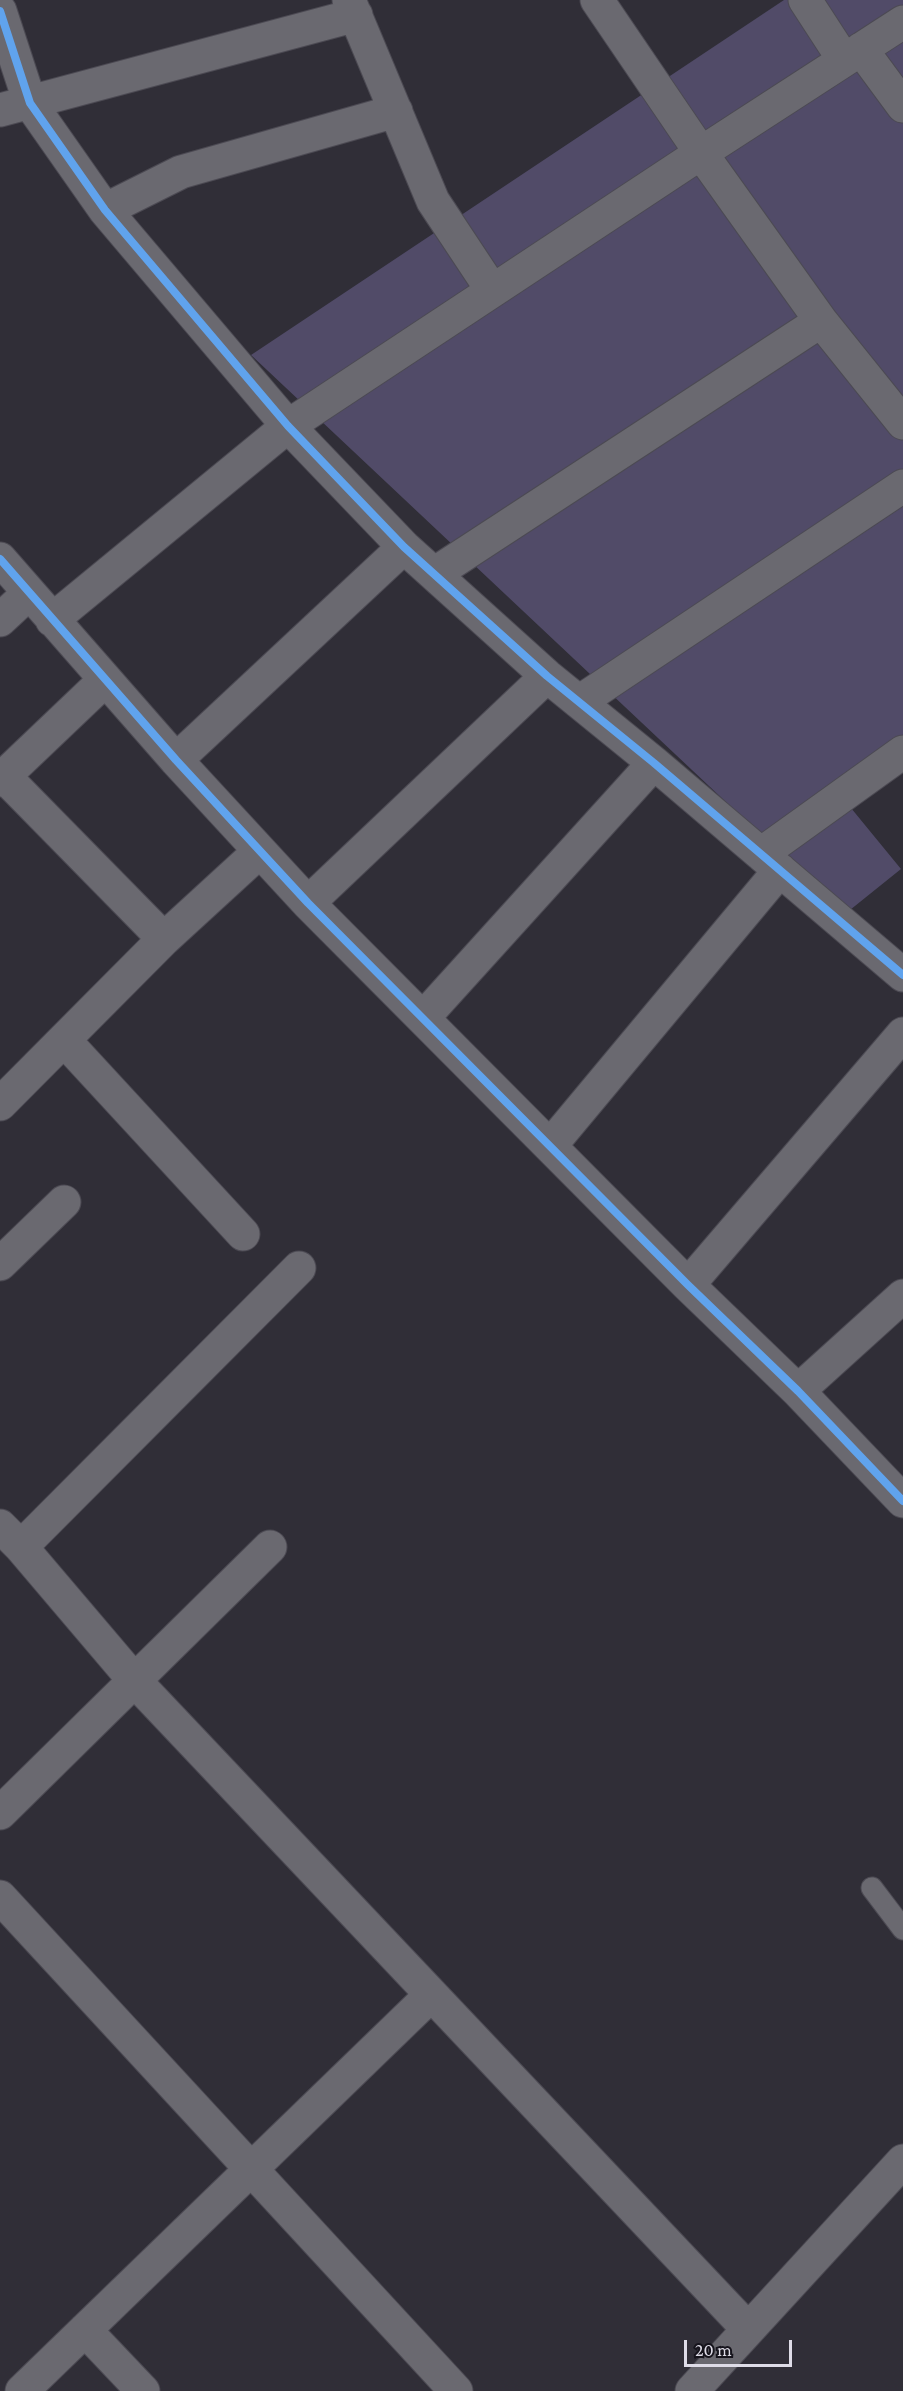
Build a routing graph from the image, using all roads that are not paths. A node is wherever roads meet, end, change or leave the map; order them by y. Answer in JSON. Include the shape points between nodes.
{"nodes":[{"id":1,"x":597,"y":0,"type":"edge"},
{"id":2,"x":805,"y":0,"type":"edge"},
{"id":3,"x":352,"y":7,"type":"edge"},
{"id":4,"x":0,"y":11,"type":"edge"},
{"id":5,"x":903,"y":22,"type":"edge"},
{"id":6,"x":852,"y":54,"type":"junction"},
{"id":7,"x":903,"y":106,"type":"edge"},
{"id":8,"x":15,"y":107,"type":"edge"},
{"id":9,"x":396,"y":111,"type":"junction"},
{"id":10,"x":700,"y":153,"type":"junction"},
{"id":11,"x":105,"y":210,"type":"junction"},
{"id":12,"x":492,"y":291,"type":"junction"},
{"id":13,"x":821,"y":321,"type":"junction"},
{"id":14,"x":903,"y":423,"type":"edge"},
{"id":15,"x":288,"y":426,"type":"junction"},
{"id":16,"x":903,"y":486,"type":"edge"},
{"id":17,"x":404,"y":547,"type":"junction"},
{"id":18,"x":0,"y":559,"type":"edge"},
{"id":19,"x":434,"y":574,"type":"junction"},
{"id":20,"x":14,"y":591,"type":"edge"},
{"id":21,"x":0,"y":620,"type":"edge"},
{"id":22,"x":52,"y":620,"type":"junction"},
{"id":23,"x":547,"y":676,"type":"junction"},
{"id":24,"x":105,"y":680,"type":"junction"},
{"id":25,"x":579,"y":702,"type":"junction"},
{"id":26,"x":903,"y":752,"type":"edge"},
{"id":27,"x":177,"y":760,"type":"junction"},
{"id":28,"x":654,"y":763,"type":"junction"},
{"id":29,"x":2,"y":778,"type":"edge"},
{"id":30,"x":260,"y":851,"type":"junction"},
{"id":31,"x":771,"y":862,"type":"junction"},
{"id":32,"x":308,"y":903,"type":"junction"},
{"id":33,"x":164,"y":939,"type":"junction"},
{"id":34,"x":903,"y":975,"type":"edge"},
{"id":35,"x":423,"y":1018,"type":"junction"},
{"id":36,"x":903,"y":1034,"type":"edge"},
{"id":37,"x":64,"y":1040,"type":"junction"},
{"id":38,"x":0,"y":1104,"type":"edge"},
{"id":39,"x":550,"y":1146,"type":"junction"},
{"id":40,"x":64,"y":1202,"type":"dead end"},
{"id":41,"x":243,"y":1234,"type":"dead end"},
{"id":42,"x":0,"y":1264,"type":"edge"},
{"id":43,"x":299,"y":1268,"type":"dead end"},
{"id":44,"x":688,"y":1285,"type":"junction"},
{"id":45,"x":903,"y":1296,"type":"edge"},
{"id":46,"x":798,"y":1392,"type":"junction"},
{"id":47,"x":903,"y":1501,"type":"edge"},
{"id":48,"x":10,"y":1537,"type":"edge"},
{"id":49,"x":270,"y":1546,"type":"dead end"},
{"id":50,"x":134,"y":1680,"type":"junction"},
{"id":51,"x":0,"y":1813,"type":"edge"},
{"id":52,"x":872,"y":1888,"type":"dead end"},
{"id":53,"x":0,"y":1897,"type":"edge"},
{"id":54,"x":903,"y":1929,"type":"edge"},
{"id":55,"x":431,"y":1995,"type":"junction"},
{"id":56,"x":903,"y":2161,"type":"edge"},
{"id":57,"x":251,"y":2169,"type":"junction"},
{"id":58,"x":748,"y":2329,"type":"junction"},
{"id":59,"x":85,"y":2330,"type":"junction"},
{"id":60,"x":22,"y":2391,"type":"edge"},
{"id":61,"x":143,"y":2391,"type":"edge"},
{"id":62,"x":456,"y":2391,"type":"edge"},
{"id":63,"x":692,"y":2391,"type":"edge"}],
"edges":[{"from":1,"to":10,"type":"street"},
{"from":2,"to":6,"type":"street"},
{"from":3,"to":8,"type":"street"},
{"from":3,"to":9,"type":"street"},
{"from":4,"to":8,"type":"street"},
{"from":5,"to":6,"type":"street"},
{"from":6,"to":7,"type":"street"},
{"from":6,"to":10,"type":"street"},
{"from":8,"to":11,"type":"street"},
{"from":9,"to":11,"type":"street","via":[[181,172]]},
{"from":9,"to":12,"type":"street","via":[[433,201]]},
{"from":10,"to":12,"type":"street"},
{"from":10,"to":13,"type":"street"},
{"from":11,"to":15,"type":"street"},
{"from":12,"to":15,"type":"street"},
{"from":13,"to":14,"type":"street"},
{"from":13,"to":19,"type":"street"},
{"from":15,"to":17,"type":"street"},
{"from":15,"to":22,"type":"street"},
{"from":16,"to":25,"type":"street"},
{"from":17,"to":19,"type":"street"},
{"from":17,"to":27,"type":"street"},
{"from":18,"to":20,"type":"street"},
{"from":19,"to":23,"type":"street"},
{"from":20,"to":21,"type":"street"},
{"from":20,"to":22,"type":"street"},
{"from":22,"to":24,"type":"street"},
{"from":23,"to":25,"type":"street"},
{"from":23,"to":32,"type":"street"},
{"from":24,"to":27,"type":"street"},
{"from":24,"to":29,"type":"street"},
{"from":25,"to":28,"type":"street"},
{"from":26,"to":31,"type":"street"},
{"from":27,"to":30,"type":"street"},
{"from":28,"to":31,"type":"street"},
{"from":28,"to":35,"type":"street"},
{"from":29,"to":33,"type":"street"},
{"from":30,"to":32,"type":"street"},
{"from":30,"to":33,"type":"street"},
{"from":31,"to":34,"type":"street"},
{"from":31,"to":39,"type":"street"},
{"from":32,"to":35,"type":"street"},
{"from":33,"to":37,"type":"street"},
{"from":35,"to":39,"type":"street"},
{"from":36,"to":44,"type":"street"},
{"from":37,"to":38,"type":"street"},
{"from":37,"to":41,"type":"street"},
{"from":39,"to":44,"type":"street"},
{"from":40,"to":42,"type":"street"},
{"from":43,"to":48,"type":"street"},
{"from":44,"to":46,"type":"street"},
{"from":45,"to":46,"type":"street"},
{"from":46,"to":47,"type":"street"},
{"from":48,"to":50,"type":"street"},
{"from":49,"to":50,"type":"street"},
{"from":50,"to":51,"type":"street"},
{"from":50,"to":55,"type":"street"},
{"from":52,"to":54,"type":"lane"},
{"from":53,"to":57,"type":"street"},
{"from":55,"to":57,"type":"street"},
{"from":55,"to":58,"type":"street"},
{"from":56,"to":58,"type":"street"},
{"from":57,"to":59,"type":"street"},
{"from":57,"to":62,"type":"street"},
{"from":58,"to":63,"type":"street"},
{"from":59,"to":60,"type":"street"},
{"from":59,"to":61,"type":"street"}]}
